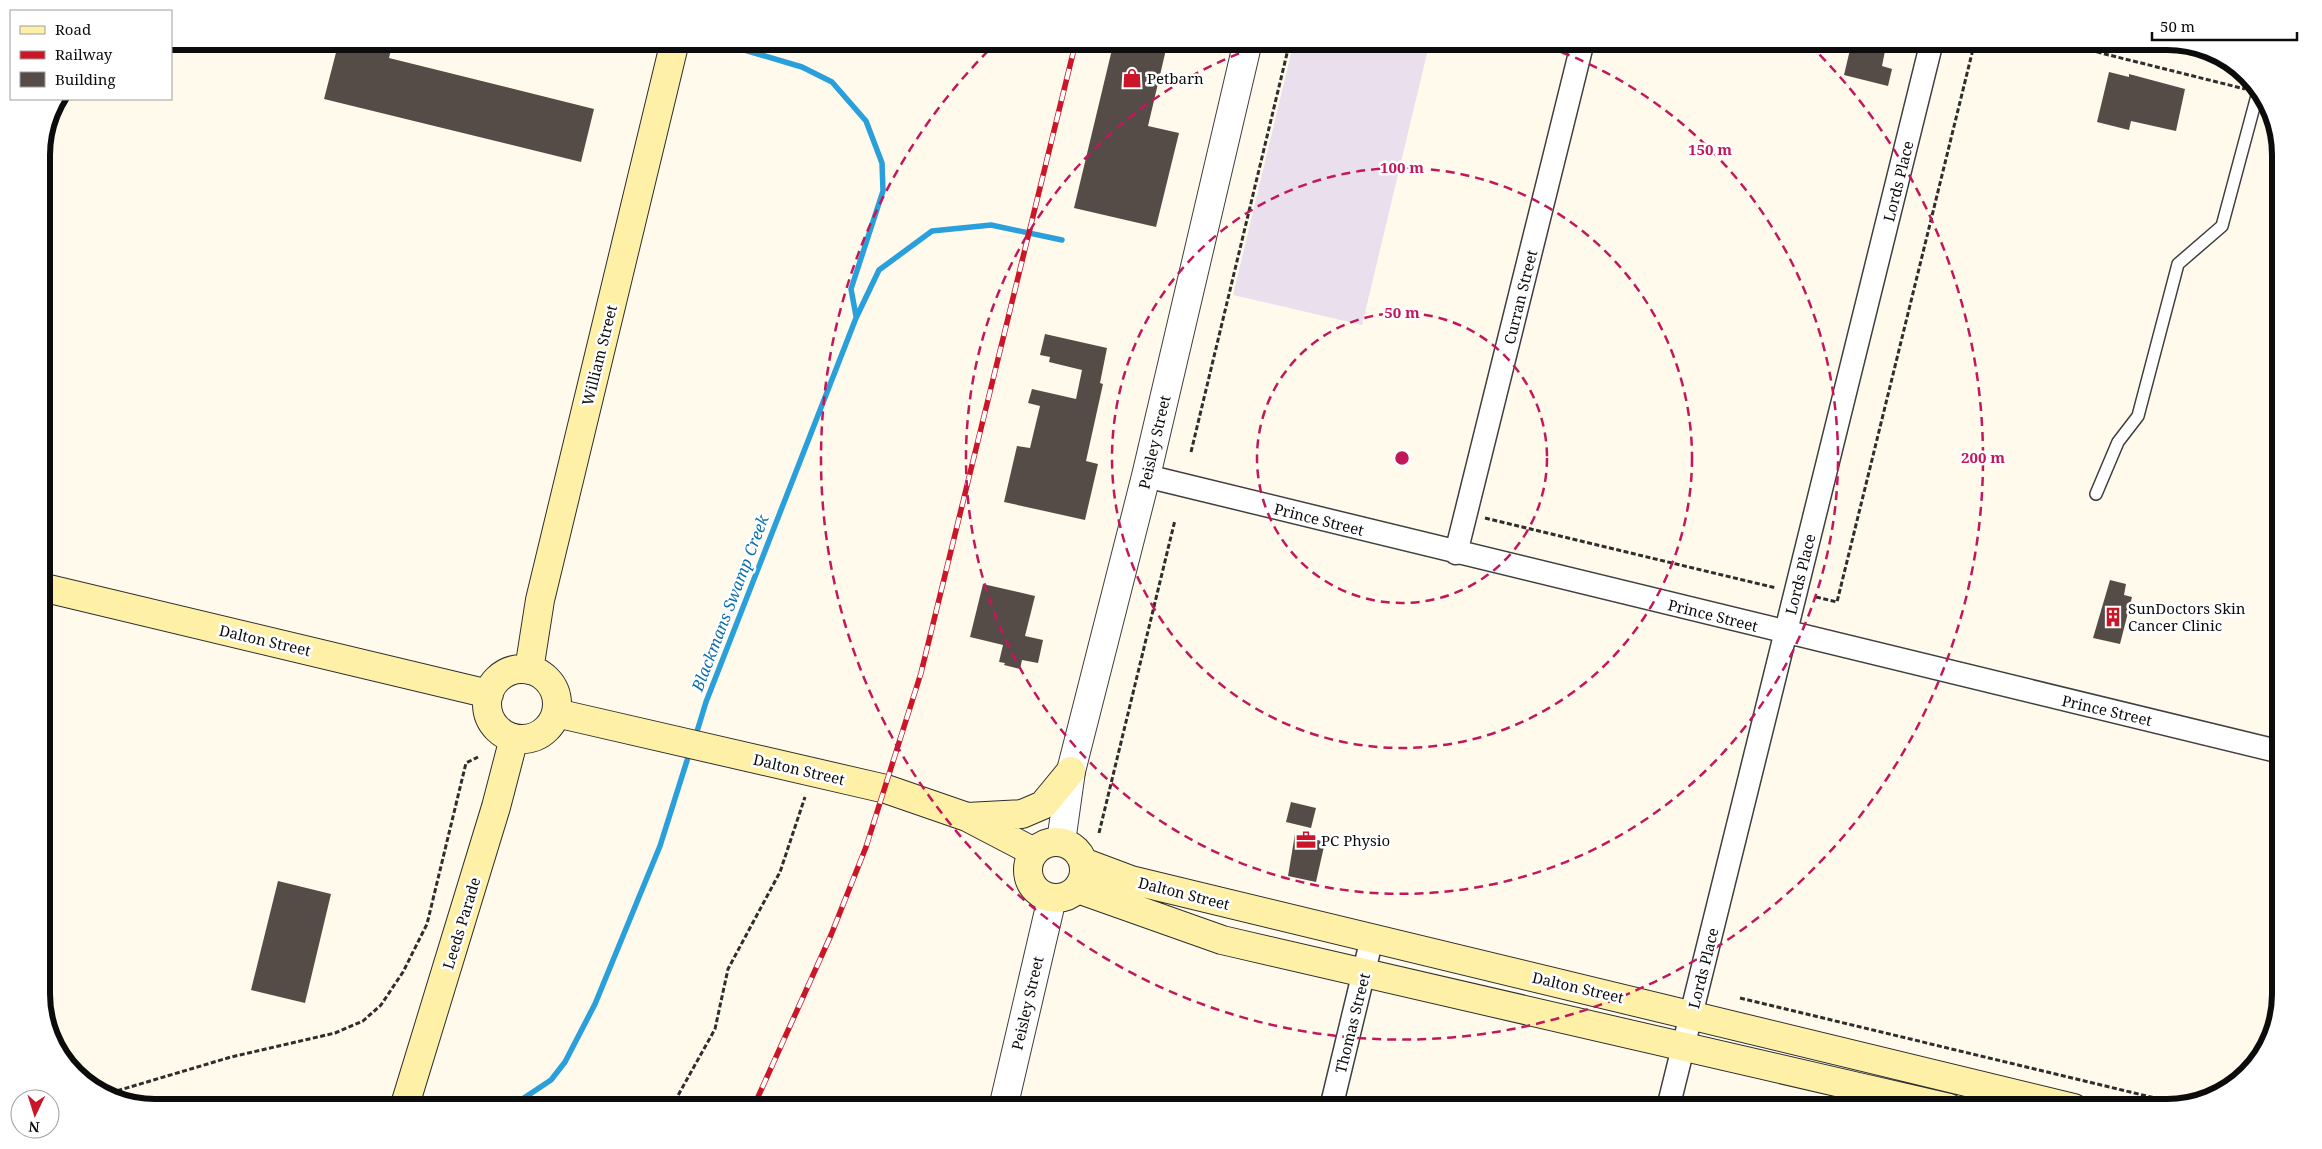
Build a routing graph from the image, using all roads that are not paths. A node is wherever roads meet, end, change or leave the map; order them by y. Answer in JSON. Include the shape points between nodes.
{"nodes":[{"id":1,"x":674,"y":50,"type":"edge"},
{"id":2,"x":1246,"y":50,"type":"edge"},
{"id":3,"x":1581,"y":50,"type":"edge"},
{"id":4,"x":1930,"y":50,"type":"edge"},
{"id":5,"x":2256,"y":100,"type":"edge"},
{"id":6,"x":1146,"y":476,"type":"junction"},
{"id":7,"x":2096,"y":494,"type":"dead end"},
{"id":8,"x":1456,"y":553,"type":"junction"},
{"id":9,"x":50,"y":589,"type":"edge"},
{"id":10,"x":1786,"y":633,"type":"junction"},
{"id":11,"x":529,"y":670,"type":"junction"},
{"id":12,"x":489,"y":694,"type":"junction"},
{"id":13,"x":556,"y":713,"type":"junction"},
{"id":14,"x":514,"y":738,"type":"junction"},
{"id":15,"x":2272,"y":750,"type":"edge"},
{"id":16,"x":1071,"y":771,"type":"junction"},
{"id":17,"x":967,"y":817,"type":"junction"},
{"id":18,"x":1062,"y":842,"type":"junction"},
{"id":19,"x":1034,"y":852,"type":"junction"},
{"id":20,"x":1083,"y":862,"type":"junction"},
{"id":21,"x":1078,"y":889,"type":"junction"},
{"id":22,"x":1052,"y":898,"type":"junction"},
{"id":23,"x":1372,"y":938,"type":"junction"},
{"id":24,"x":1364,"y":973,"type":"junction"},
{"id":25,"x":1691,"y":1014,"type":"junction"},
{"id":26,"x":1684,"y":1046,"type":"junction"},
{"id":27,"x":407,"y":1099,"type":"edge"},
{"id":28,"x":1005,"y":1099,"type":"edge"},
{"id":29,"x":1333,"y":1099,"type":"edge"},
{"id":30,"x":1670,"y":1099,"type":"edge"},
{"id":31,"x":1911,"y":1099,"type":"edge"},
{"id":32,"x":2037,"y":1099,"type":"edge"}],
"edges":[{"from":1,"to":11,"type":"main road","name":"William Street","via":[[540,600]]},
{"from":2,"to":6,"type":"street","name":"Peisley Street"},
{"from":3,"to":8,"type":"street","name":"Curran Street"},
{"from":4,"to":10,"type":"street","name":"Lords Place"},
{"from":5,"to":7,"type":"lane","via":[[2222,226],[2178,264],[2138,416],[2118,442]]},
{"from":6,"to":8,"type":"street","name":"Prince Street"},
{"from":6,"to":16,"type":"street","name":"Peisley Street"},
{"from":8,"to":10,"type":"street","name":"Prince Street"},
{"from":9,"to":12,"type":"main road","name":"Dalton Street"},
{"from":10,"to":15,"type":"street","name":"Prince Street"},
{"from":10,"to":25,"type":"street","name":"Lords Place"},
{"from":11,"to":12,"type":"main road","via":[[508,672],[496,681]]},
{"from":11,"to":13,"type":"main road","via":[[544,677],[554,690]]},
{"from":12,"to":14,"type":"main road","via":[[489,716],[495,726]]},
{"from":13,"to":14,"type":"main road","via":[[545,731],[524,739]]},
{"from":13,"to":17,"type":"main road","name":"Dalton Street","via":[[886,789]]},
{"from":14,"to":27,"type":"main road","name":"Leeds Parade"},
{"from":16,"to":17,"type":"main road","via":[[1043,805],[1022,814]]},
{"from":16,"to":18,"type":"street","name":"Peisley Street"},
{"from":17,"to":19,"type":"main road","name":"Dalton Street"},
{"from":18,"to":19,"type":"main road","via":[[1046,843]]},
{"from":18,"to":20,"type":"main road","via":[[1075,849]]},
{"from":19,"to":22,"type":"main road","via":[[1029,859],[1028,876],[1037,891]]},
{"from":20,"to":21,"type":"main road","via":[[1085,871]]},
{"from":20,"to":23,"type":"main road","name":"Dalton Street","via":[[1131,880]]},
{"from":21,"to":22,"type":"main road","via":[[1061,898]]},
{"from":21,"to":24,"type":"main road","name":"Dalton Street","via":[[1222,940]]},
{"from":22,"to":28,"type":"street","name":"Peisley Street"},
{"from":23,"to":24,"type":"street","name":"Thomas Street"},
{"from":23,"to":25,"type":"main road","name":"Dalton Street"},
{"from":24,"to":26,"type":"main road","name":"Dalton Street"},
{"from":24,"to":29,"type":"street","name":"Thomas Street"},
{"from":25,"to":26,"type":"street","name":"Lords Place"},
{"from":25,"to":32,"type":"main road","name":"Dalton Street"},
{"from":26,"to":30,"type":"street","name":"Lords Place"},
{"from":26,"to":31,"type":"main road","name":"Dalton Street"}]}
